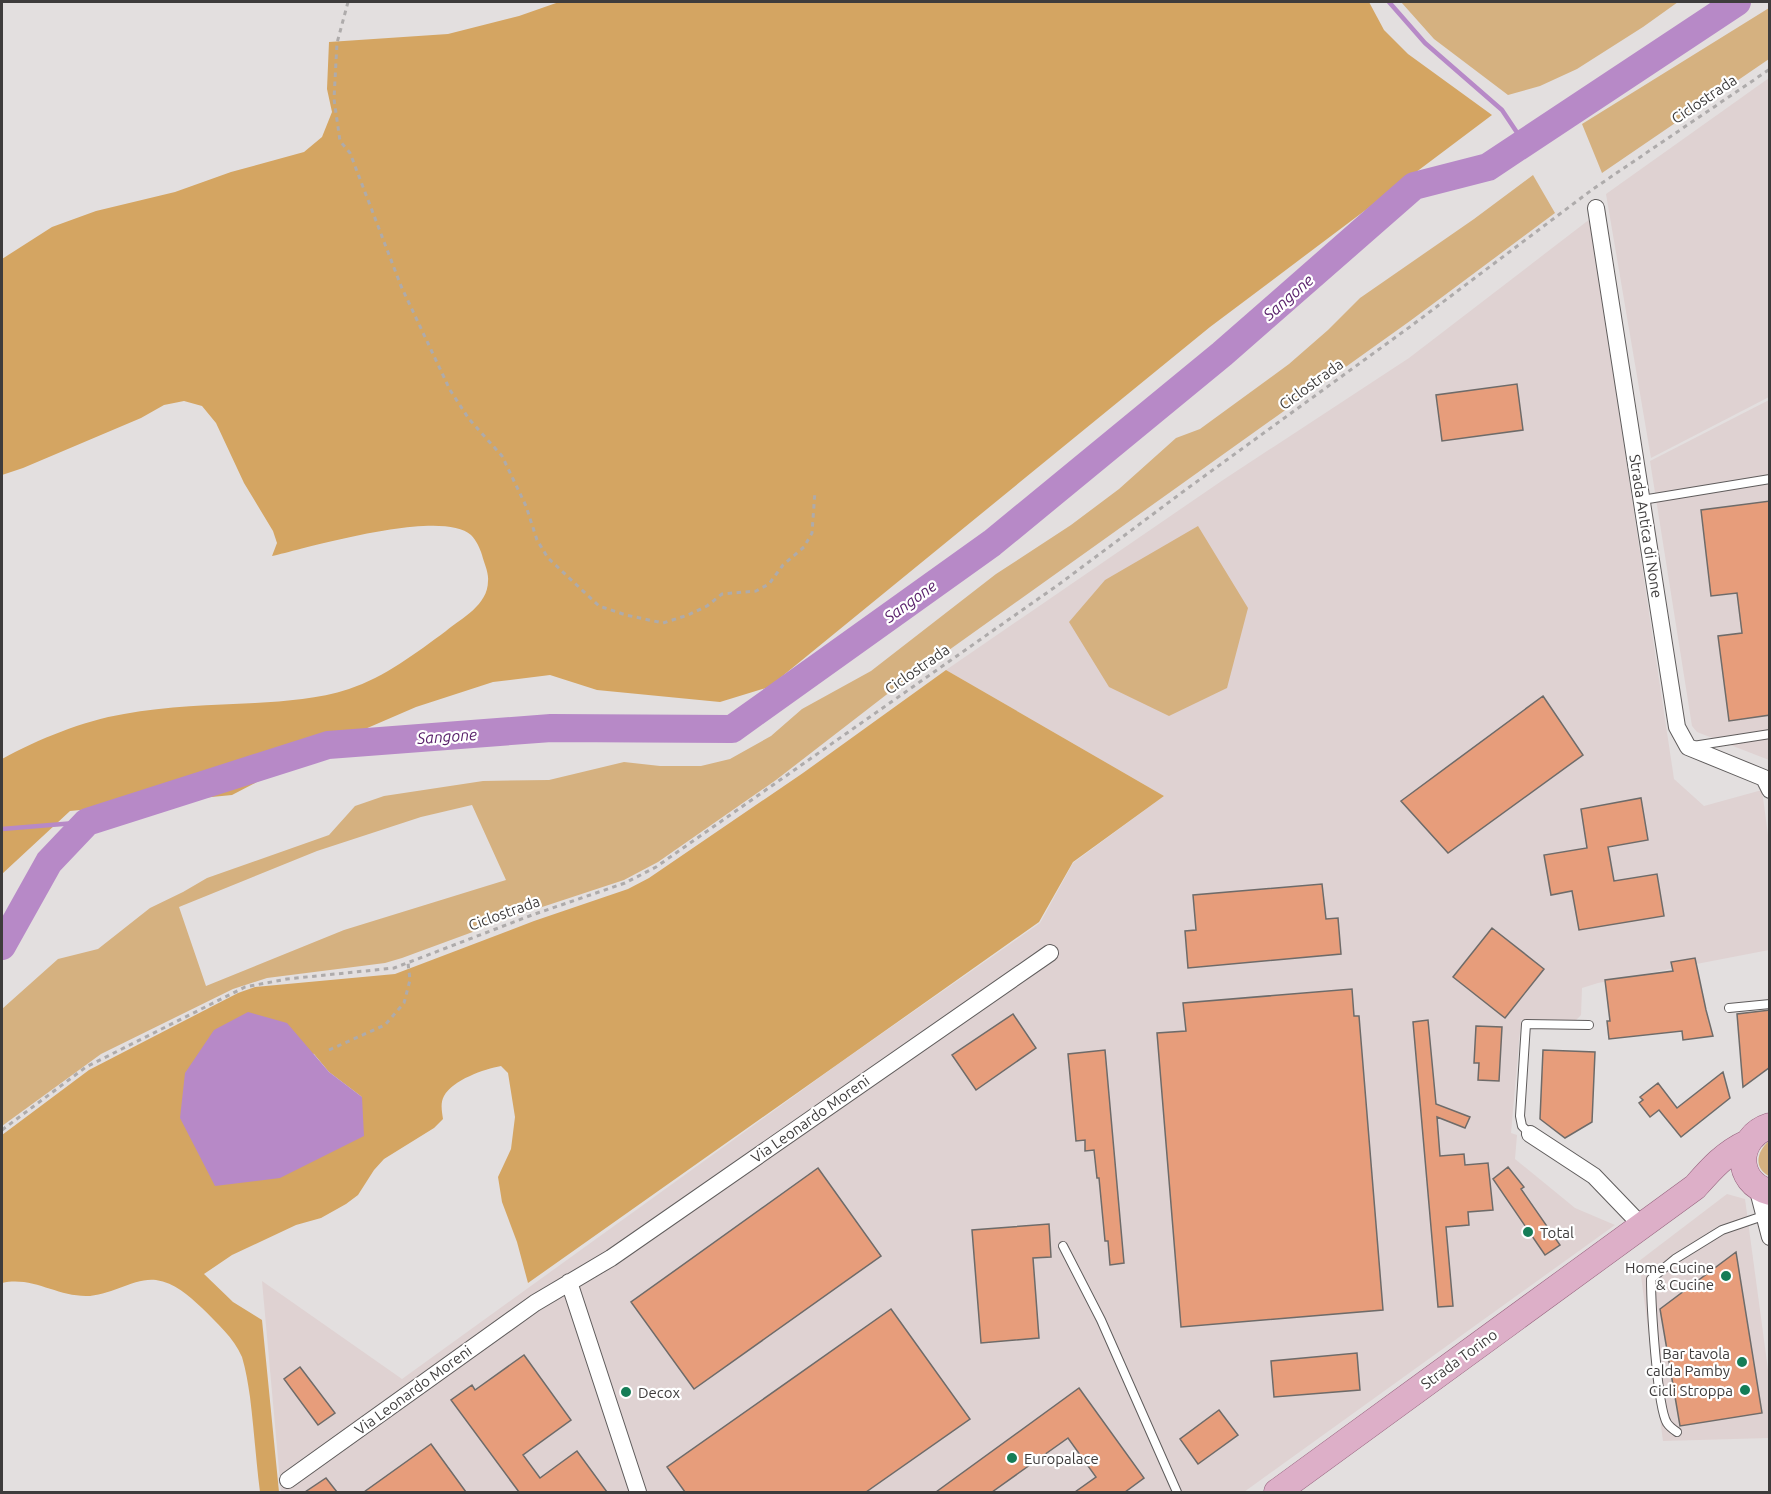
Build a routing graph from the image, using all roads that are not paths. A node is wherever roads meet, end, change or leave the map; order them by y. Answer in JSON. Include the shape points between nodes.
{"nodes":[{"id":1,"x":1596,"y":208,"type":"dead end"},
{"id":2,"x":1770,"y":479,"type":"edge"},
{"id":3,"x":1642,"y":500,"type":"junction"},
{"id":4,"x":1770,"y":734,"type":"edge"},
{"id":5,"x":1688,"y":747,"type":"junction"},
{"id":6,"x":1770,"y":790,"type":"edge"},
{"id":7,"x":1050,"y":954,"type":"dead end"},
{"id":8,"x":1770,"y":1004,"type":"edge"},
{"id":9,"x":1729,"y":1008,"type":"dead end"},
{"id":10,"x":1589,"y":1025,"type":"dead end"},
{"id":11,"x":1769,"y":1126,"type":"edge"},
{"id":12,"x":1530,"y":1134,"type":"joint"},
{"id":13,"x":1747,"y":1143,"type":"junction"},
{"id":14,"x":1695,"y":1187,"type":"junction"},
{"id":15,"x":1760,"y":1194,"type":"edge"},
{"id":16,"x":1642,"y":1226,"type":"junction"},
{"id":17,"x":1770,"y":1237,"type":"edge"},
{"id":18,"x":1063,"y":1246,"type":"dead end"},
{"id":19,"x":569,"y":1282,"type":"junction"},
{"id":20,"x":1677,"y":1432,"type":"dead end"},
{"id":21,"x":288,"y":1479,"type":"dead end"},
{"id":22,"x":638,"y":1492,"type":"edge"},
{"id":23,"x":1177,"y":1492,"type":"edge"},
{"id":24,"x":1277,"y":1492,"type":"edge"}],
"edges":[{"from":1,"to":3,"type":"street","name":"Strada Antica di None"},
{"from":2,"to":3,"type":"lane"},
{"from":3,"to":5,"type":"street","name":"Strada Antica di None","via":[[1677,727]]},
{"from":4,"to":5,"type":"lane"},
{"from":5,"to":6,"type":"street","via":[[1764,778]]},
{"from":7,"to":19,"type":"street","name":"Via Leonardo Moreni","via":[[611,1258]]},
{"from":8,"to":9,"type":"lane"},
{"from":10,"to":12,"type":"lane","via":[[1526,1024],[1520,1116],[1522,1126]]},
{"from":11,"to":13,"type":"main road","name":"Strada Torino"},
{"from":12,"to":16,"type":"street","via":[[1594,1176]]},
{"from":13,"to":14,"type":"main road","name":"Strada Torino","via":[[1731,1150]]},
{"from":13,"to":15,"type":"main road","via":[[1743,1162]]},
{"from":14,"to":15,"type":"main road","name":"Strada Torino","via":[[1721,1177]]},
{"from":14,"to":16,"type":"main road","name":"Strada Torino"},
{"from":15,"to":17,"type":"street"},
{"from":15,"to":20,"type":"lane","via":[[1722,1230],[1651,1279],[1661,1402],[1666,1423]]},
{"from":16,"to":24,"type":"main road","name":"Strada Torino"},
{"from":18,"to":23,"type":"lane","via":[[1101,1320]]},
{"from":19,"to":21,"type":"street","name":"Via Leonardo Moreni"},
{"from":19,"to":22,"type":"street"}]}
